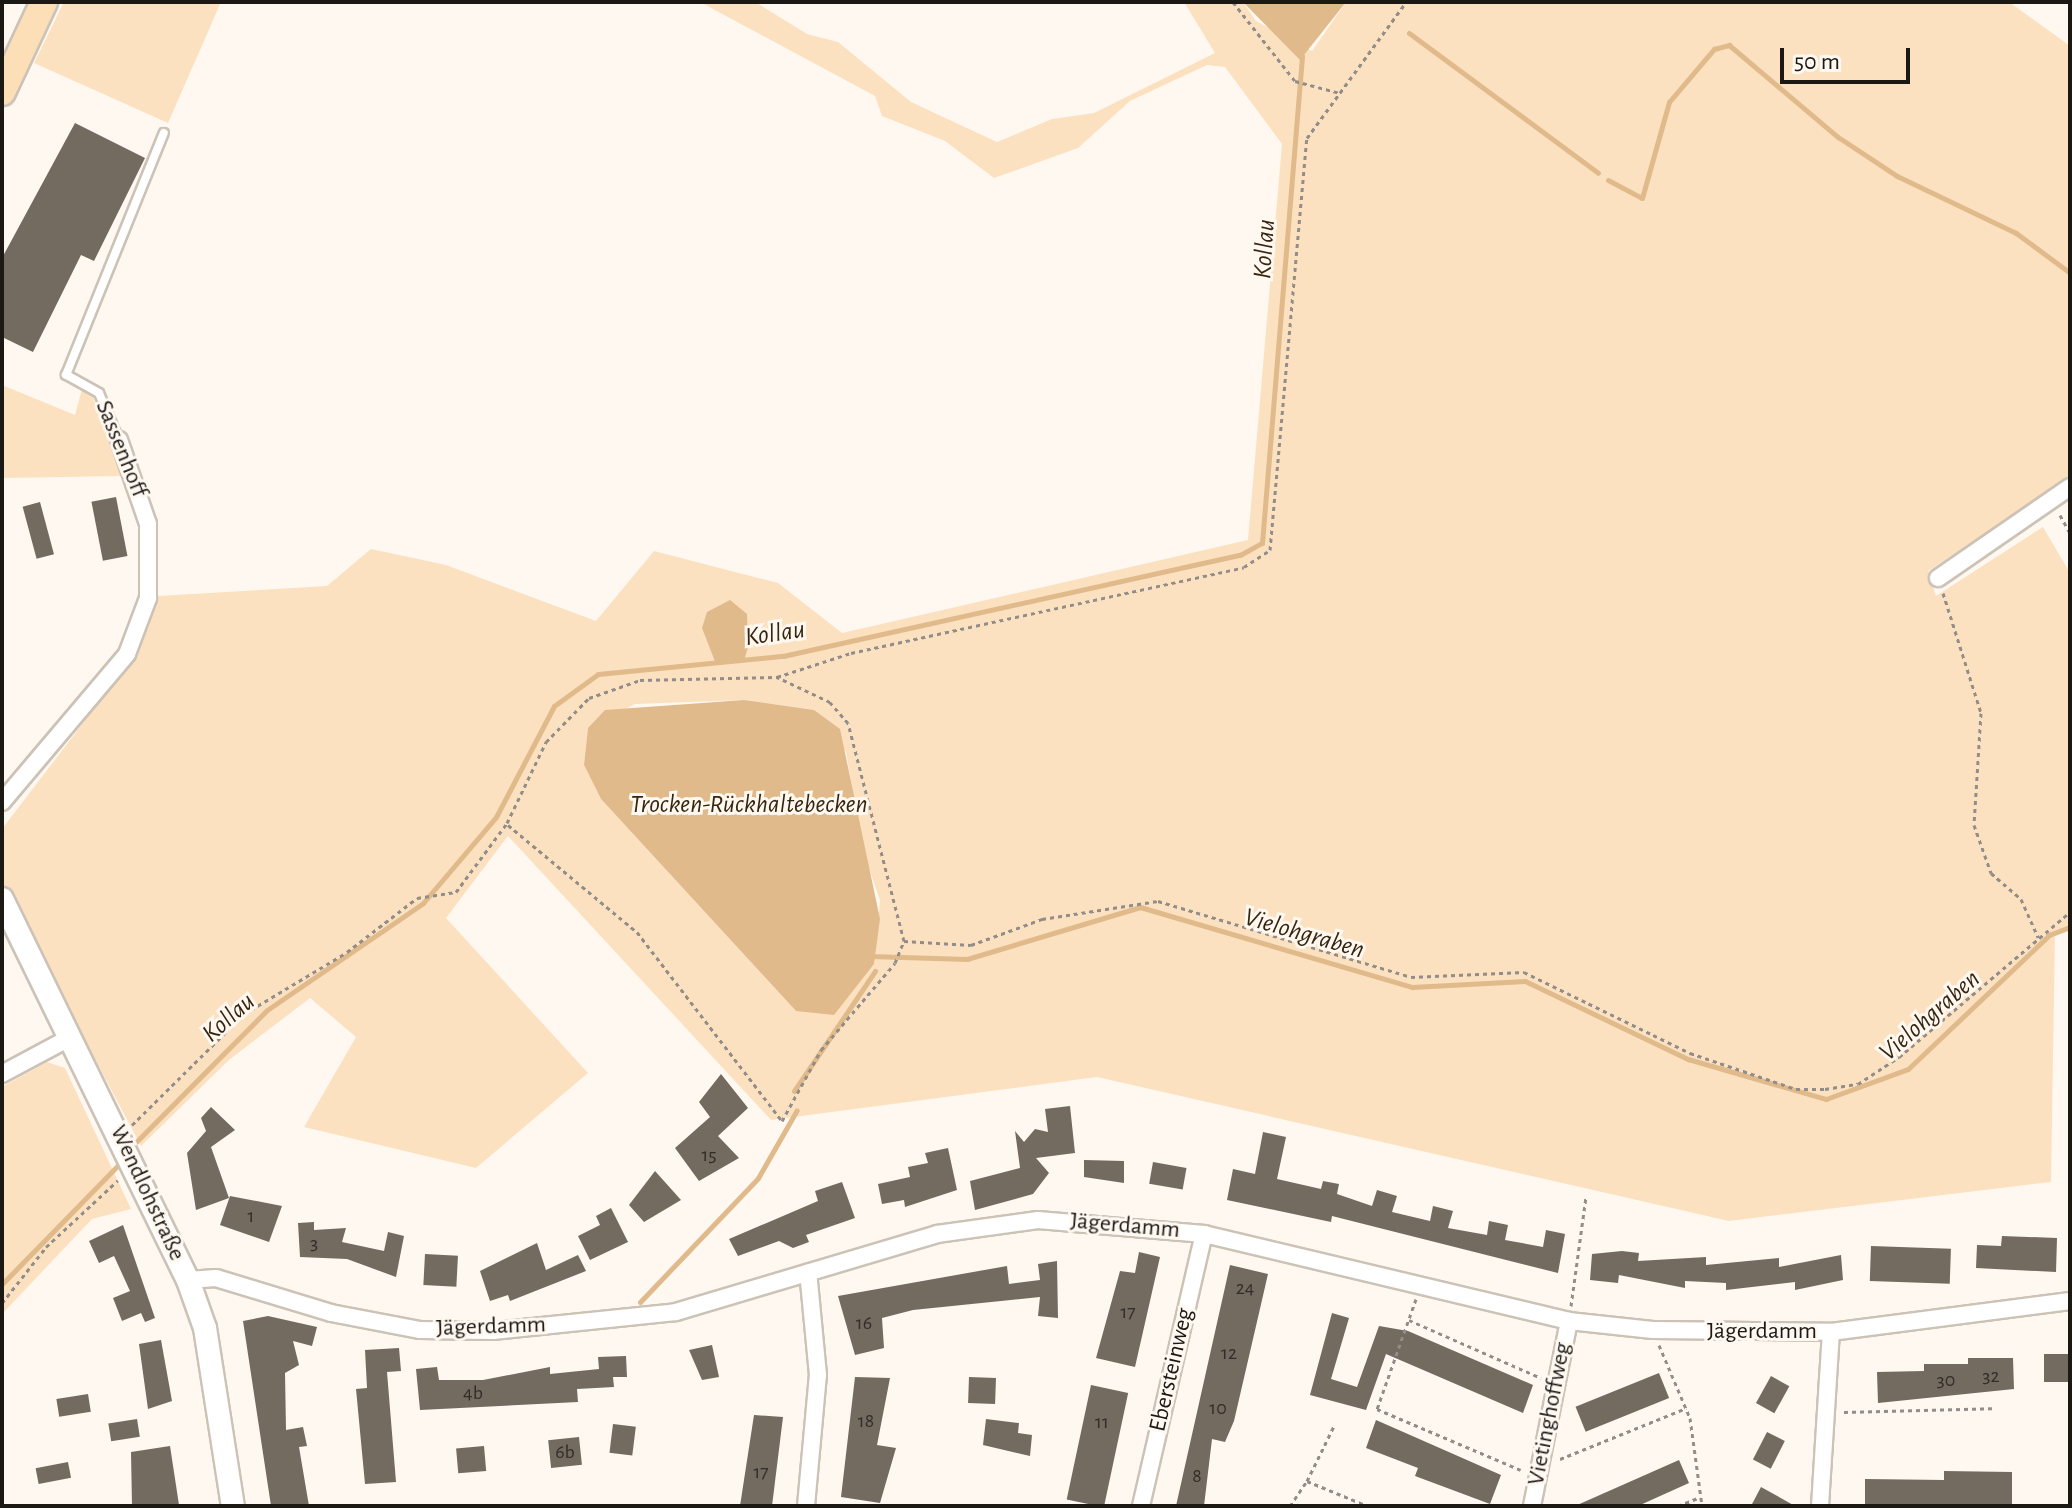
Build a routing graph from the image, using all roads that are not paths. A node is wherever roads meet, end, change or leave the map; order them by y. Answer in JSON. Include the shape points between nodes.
{"nodes":[{"id":1,"x":44,"y":2,"type":"edge"},
{"id":2,"x":2,"y":92,"type":"edge"},
{"id":3,"x":164,"y":133,"type":"dead end"},
{"id":4,"x":119,"y":440,"type":"joint"},
{"id":5,"x":2070,"y":487,"type":"edge"},
{"id":6,"x":1938,"y":578,"type":"road end"},
{"id":7,"x":2,"y":802,"type":"edge"},
{"id":8,"x":2,"y":899,"type":"edge"},
{"id":9,"x":71,"y":1037,"type":"junction"},
{"id":10,"x":2,"y":1074,"type":"edge"},
{"id":11,"x":1204,"y":1234,"type":"junction"},
{"id":12,"x":808,"y":1272,"type":"junction"},
{"id":13,"x":188,"y":1280,"type":"junction"},
{"id":14,"x":2070,"y":1301,"type":"edge"},
{"id":15,"x":1569,"y":1321,"type":"junction"},
{"id":16,"x":1831,"y":1332,"type":"junction"},
{"id":17,"x":233,"y":1506,"type":"edge"},
{"id":18,"x":806,"y":1506,"type":"edge"},
{"id":19,"x":1141,"y":1506,"type":"edge"},
{"id":20,"x":1532,"y":1506,"type":"edge"},
{"id":21,"x":1820,"y":1506,"type":"edge"}],
"edges":[{"from":1,"to":2,"type":"main road"},
{"from":3,"to":4,"type":"lane","name":"Sassenhoff","via":[[66,375],[99,393]]},
{"from":4,"to":7,"type":"street","name":"Sassenhoff","via":[[148,524],[148,598],[127,654]]},
{"from":5,"to":6,"type":"street"},
{"from":8,"to":9,"type":"street","name":"Wendlohstraße"},
{"from":9,"to":10,"type":"street"},
{"from":9,"to":13,"type":"street","name":"Wendlohstraße"},
{"from":11,"to":12,"type":"street","name":"Jägerdamm","via":[[1038,1220],[937,1234]]},
{"from":11,"to":15,"type":"street","name":"Jägerdamm"},
{"from":11,"to":19,"type":"street","name":"Ebersteinweg"},
{"from":12,"to":13,"type":"street","name":"Jägerdamm","via":[[676,1312],[493,1331],[420,1330],[331,1313],[216,1278]]},
{"from":12,"to":18,"type":"street","via":[[818,1375]]},
{"from":13,"to":17,"type":"street","name":"Wendlohstraße","via":[[205,1328]]},
{"from":14,"to":16,"type":"street","name":"Jägerdamm"},
{"from":15,"to":16,"type":"street","name":"Jägerdamm","via":[[1653,1330]]},
{"from":15,"to":20,"type":"street","name":"Vietinghoffweg"},
{"from":16,"to":21,"type":"street"}]}
